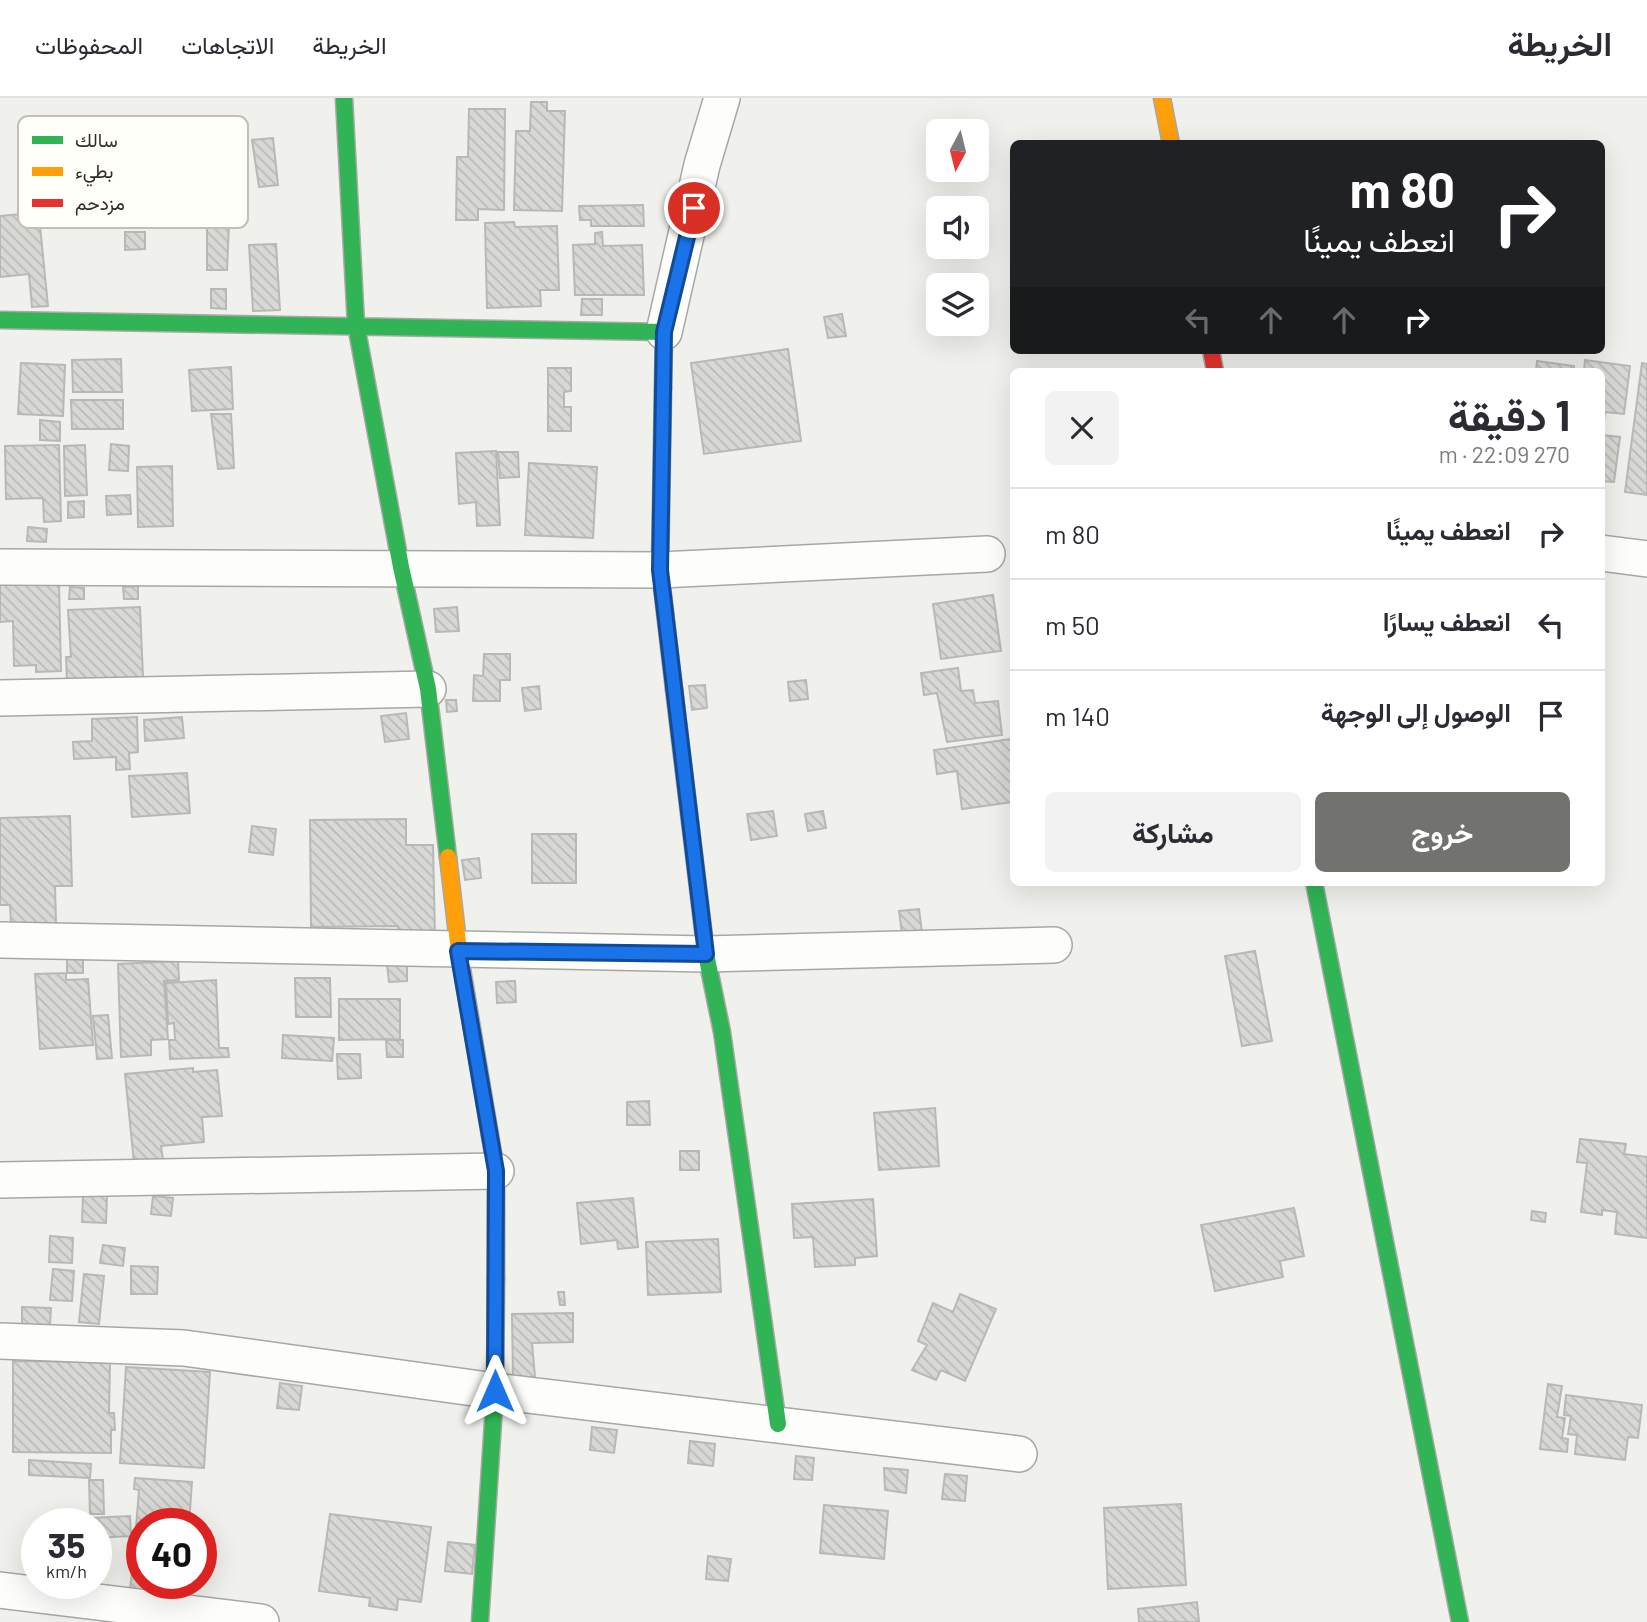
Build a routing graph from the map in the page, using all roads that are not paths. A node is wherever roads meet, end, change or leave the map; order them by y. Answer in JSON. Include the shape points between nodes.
{"nodes":[{"id":1,"x":344,"y":98,"type":"edge"},
{"id":2,"x":722,"y":98,"type":"edge"},
{"id":3,"x":1162,"y":98,"type":"edge"},
{"id":4,"x":1170,"y":140,"type":"edge"},
{"id":5,"x":0,"y":320,"type":"edge"},
{"id":6,"x":356,"y":325,"type":"junction"},
{"id":7,"x":664,"y":332,"type":"junction"},
{"id":8,"x":987,"y":554,"type":"dead end"},
{"id":9,"x":1605,"y":554,"type":"edge"},
{"id":10,"x":1647,"y":559,"type":"edge"},
{"id":11,"x":0,"y":567,"type":"edge"},
{"id":12,"x":401,"y":567,"type":"junction"},
{"id":13,"x":660,"y":570,"type":"junction"},
{"id":14,"x":428,"y":689,"type":"junction"},
{"id":15,"x":0,"y":698,"type":"edge"},
{"id":16,"x":1315,"y":886,"type":"edge"},
{"id":17,"x":0,"y":940,"type":"edge"},
{"id":18,"x":1054,"y":945,"type":"dead end"},
{"id":19,"x":458,"y":951,"type":"junction"},
{"id":20,"x":706,"y":954,"type":"junction"},
{"id":21,"x":496,"y":1171,"type":"junction"},
{"id":22,"x":0,"y":1180,"type":"edge"},
{"id":23,"x":0,"y":1341,"type":"edge"},
{"id":24,"x":495,"y":1391,"type":"junction"},
{"id":25,"x":778,"y":1424,"type":"junction"},
{"id":26,"x":1018,"y":1454,"type":"dead end"},
{"id":27,"x":0,"y":1590,"type":"edge"},
{"id":28,"x":261,"y":1622,"type":"edge"},
{"id":29,"x":480,"y":1622,"type":"edge"},
{"id":30,"x":1460,"y":1622,"type":"edge"}],
"edges":[{"from":1,"to":6,"type":"street"},
{"from":2,"to":7,"type":"street"},
{"from":3,"to":4,"type":"street"},
{"from":5,"to":6,"type":"street"},
{"from":6,"to":7,"type":"street"},
{"from":6,"to":12,"type":"street"},
{"from":7,"to":13,"type":"street"},
{"from":8,"to":13,"type":"street"},
{"from":9,"to":10,"type":"street"},
{"from":11,"to":12,"type":"street"},
{"from":12,"to":13,"type":"street"},
{"from":12,"to":14,"type":"street"},
{"from":13,"to":20,"type":"street"},
{"from":14,"to":15,"type":"street"},
{"from":14,"to":19,"type":"street"},
{"from":16,"to":30,"type":"street"},
{"from":17,"to":19,"type":"street"},
{"from":18,"to":20,"type":"street"},
{"from":19,"to":20,"type":"street"},
{"from":19,"to":21,"type":"street"},
{"from":20,"to":25,"type":"street","via":[[732,1100]]},
{"from":21,"to":22,"type":"street"},
{"from":21,"to":24,"type":"street"},
{"from":23,"to":24,"type":"street","via":[[184,1348]]},
{"from":24,"to":25,"type":"street"},
{"from":24,"to":29,"type":"street"},
{"from":25,"to":26,"type":"street"},
{"from":27,"to":28,"type":"street"}]}
